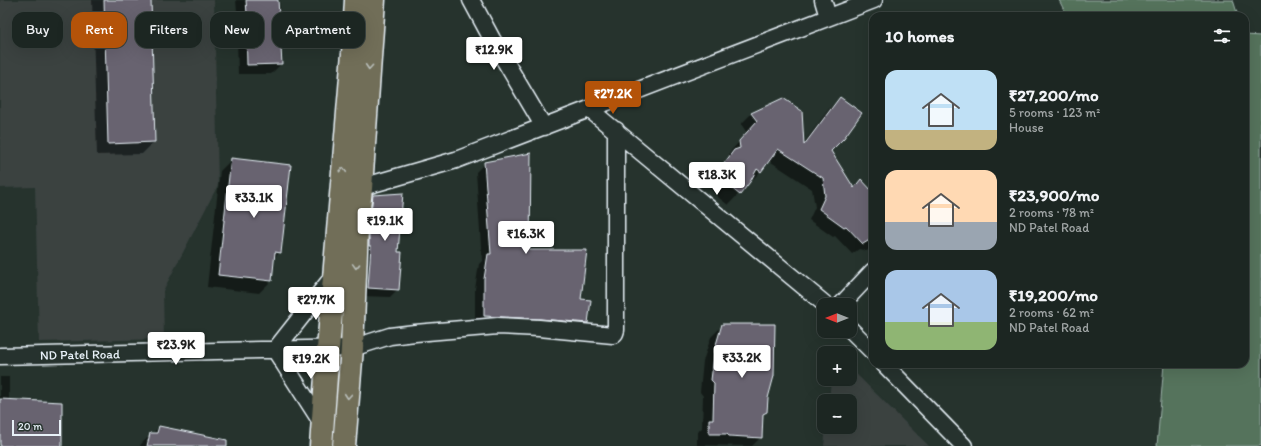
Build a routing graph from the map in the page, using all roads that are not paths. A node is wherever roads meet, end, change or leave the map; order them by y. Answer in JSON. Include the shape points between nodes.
{"nodes":[{"id":1,"x":356,"y":0,"type":"edge"},
{"id":2,"x":374,"y":0,"type":"edge"},
{"id":3,"x":471,"y":0,"type":"edge"},
{"id":4,"x":823,"y":0,"type":"edge"},
{"id":5,"x":874,"y":0,"type":"edge"},
{"id":6,"x":828,"y":17,"type":"junction"},
{"id":7,"x":589,"y":109,"type":"junction"},
{"id":8,"x":544,"y":127,"type":"junction"},
{"id":9,"x":616,"y":130,"type":"junction"},
{"id":10,"x":351,"y":190,"type":"junction"},
{"id":11,"x":335,"y":274,"type":"junction"},
{"id":12,"x":869,"y":275,"type":"edge"},
{"id":13,"x":818,"y":298,"type":"edge"},
{"id":14,"x":848,"y":298,"type":"edge"},
{"id":15,"x":857,"y":336,"type":"edge"},
{"id":16,"x":352,"y":348,"type":"junction"},
{"id":17,"x":869,"y":348,"type":"edge"},
{"id":18,"x":328,"y":349,"type":"junction"},
{"id":19,"x":275,"y":350,"type":"junction"},
{"id":20,"x":0,"y":356,"type":"edge"},
{"id":21,"x":888,"y":368,"type":"edge"},
{"id":22,"x":322,"y":436,"type":"edge"},
{"id":23,"x":344,"y":446,"type":"edge"},
{"id":24,"x":964,"y":446,"type":"edge"}],
"edges":[{"from":10,"to":1,"type":"highway","one_way":true},
{"from":2,"to":10,"type":"highway","one_way":true},
{"from":3,"to":8,"type":"street"},
{"from":4,"to":6,"type":"street"},
{"from":5,"to":6,"type":"street"},
{"from":6,"to":7,"type":"street"},
{"from":7,"to":8,"type":"street"},
{"from":7,"to":9,"type":"street"},
{"from":8,"to":10,"type":"street","via":[[456,160]]},
{"from":9,"to":13,"type":"street"},
{"from":9,"to":16,"type":"street","name":"ND Patel Road","via":[[613,335],[498,326],[390,336]]},
{"from":10,"to":11,"type":"highway"},
{"from":10,"to":16,"type":"highway","one_way":true,"via":[[357,228]]},
{"from":11,"to":18,"type":"highway"},
{"from":11,"to":19,"type":"street"},
{"from":12,"to":14,"type":"street"},
{"from":15,"to":17,"type":"street"},
{"from":16,"to":18,"type":"street","name":"ND Patel Road"},
{"from":16,"to":23,"type":"highway","one_way":true},
{"from":18,"to":19,"type":"street","name":"ND Patel Road"},
{"from":18,"to":22,"type":"highway"},
{"from":19,"to":20,"type":"street","name":"ND Patel Road"},
{"from":19,"to":22,"type":"street"},
{"from":21,"to":24,"type":"street"}]}
